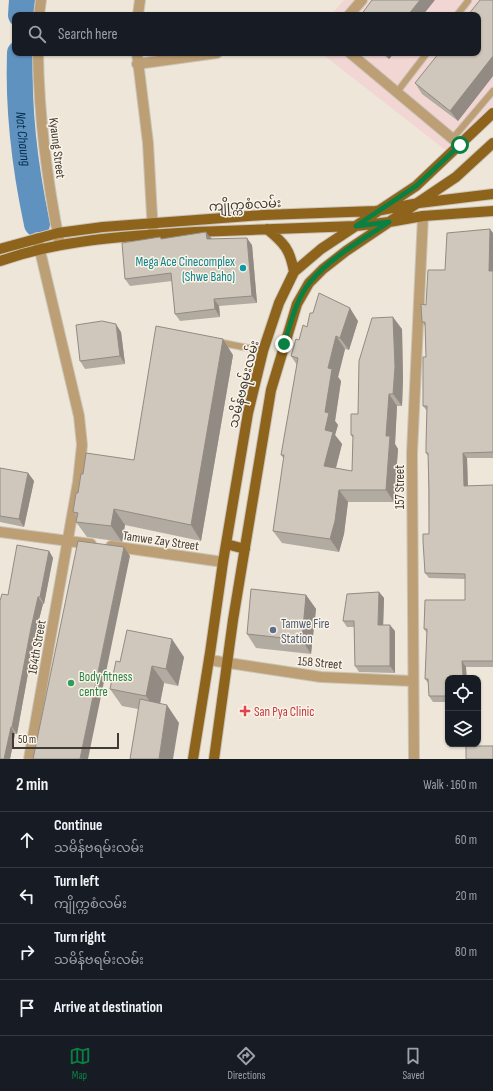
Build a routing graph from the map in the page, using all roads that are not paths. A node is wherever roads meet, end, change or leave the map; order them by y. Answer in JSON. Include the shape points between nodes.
{"nodes":[{"id":1,"x":41,"y":0,"type":"edge"},
{"id":2,"x":140,"y":0,"type":"edge"},
{"id":3,"x":362,"y":0,"type":"edge"},
{"id":4,"x":468,"y":1,"type":"dead end"},
{"id":5,"x":39,"y":12,"type":"edge"},
{"id":6,"x":138,"y":12,"type":"edge"},
{"id":7,"x":352,"y":12,"type":"edge"},
{"id":8,"x":459,"y":12,"type":"edge"},
{"id":9,"x":38,"y":56,"type":"edge"},
{"id":10,"x":137,"y":56,"type":"edge"},
{"id":11,"x":195,"y":56,"type":"edge"},
{"id":12,"x":354,"y":56,"type":"edge"},
{"id":13,"x":425,"y":56,"type":"edge"},
{"id":14,"x":137,"y":64,"type":"junction"},
{"id":15,"x":493,"y":91,"type":"edge"},
{"id":16,"x":397,"y":92,"type":"junction"},
{"id":17,"x":493,"y":113,"type":"edge"},
{"id":18,"x":456,"y":141,"type":"junction"},
{"id":19,"x":493,"y":143,"type":"edge"},
{"id":20,"x":493,"y":194,"type":"edge"},
{"id":21,"x":419,"y":203,"type":"junction"},
{"id":22,"x":376,"y":211,"type":"junction"},
{"id":23,"x":493,"y":211,"type":"edge"},
{"id":24,"x":423,"y":216,"type":"junction"},
{"id":25,"x":152,"y":222,"type":"junction"},
{"id":26,"x":389,"y":222,"type":"junction"},
{"id":27,"x":356,"y":226,"type":"junction"},
{"id":28,"x":267,"y":229,"type":"junction"},
{"id":29,"x":58,"y":233,"type":"junction"},
{"id":30,"x":153,"y":234,"type":"junction"},
{"id":31,"x":37,"y":238,"type":"junction"},
{"id":32,"x":60,"y":245,"type":"junction"},
{"id":33,"x":0,"y":249,"type":"edge"},
{"id":34,"x":40,"y":249,"type":"junction"},
{"id":35,"x":0,"y":261,"type":"edge"},
{"id":36,"x":294,"y":272,"type":"junction"},
{"id":37,"x":210,"y":341,"type":"edge"},
{"id":38,"x":263,"y":352,"type":"junction"},
{"id":39,"x":0,"y":532,"type":"edge"},
{"id":40,"x":68,"y":540,"type":"junction"},
{"id":41,"x":226,"y":544,"type":"junction"},
{"id":42,"x":245,"y":549,"type":"junction"},
{"id":43,"x":223,"y":562,"type":"junction"},
{"id":44,"x":217,"y":604,"type":"junction"},
{"id":45,"x":236,"y":606,"type":"junction"},
{"id":46,"x":209,"y":660,"type":"junction"},
{"id":47,"x":227,"y":664,"type":"junction"},
{"id":48,"x":412,"y":681,"type":"junction"},
{"id":49,"x":29,"y":759,"type":"edge"},
{"id":50,"x":193,"y":759,"type":"edge"},
{"id":51,"x":214,"y":759,"type":"edge"},
{"id":52,"x":414,"y":759,"type":"edge"}],
"edges":[{"from":1,"to":5,"type":"street"},
{"from":2,"to":6,"type":"street"},
{"from":3,"to":7,"type":"street"},
{"from":4,"to":8,"type":"lane"},
{"from":9,"to":29,"type":"street","name":"Kyaung Street","via":[[42,129]]},
{"from":10,"to":14,"type":"street"},
{"from":11,"to":14,"type":"street"},
{"from":12,"to":16,"type":"street"},
{"from":13,"to":16,"type":"lane"},
{"from":14,"to":25,"type":"street","via":[[148,143]]},
{"from":15,"to":18,"type":"lane"},
{"from":16,"to":18,"type":"street"},
{"from":17,"to":18,"type":"main road","name":"သမိန်ဗရမ်းလမ်း"},
{"from":18,"to":22,"type":"main road","name":"သမိန်ဗရမ်းလမ်း","via":[[416,186]]},
{"from":19,"to":21,"type":"main road","via":[[456,177]]},
{"from":20,"to":21,"type":"main road","name":"ကျိုက္ကစံလမ်း"},
{"from":21,"to":22,"type":"main road","name":"ကျိုက္ကစံလမ်း"},
{"from":21,"to":26,"type":"main road"},
{"from":22,"to":25,"type":"main road","name":"ကျိုက္ကစံလမ်း"},
{"from":22,"to":27,"type":"main road","name":"သမိန်ဗရမ်းလမ်း"},
{"from":23,"to":24,"type":"main road","name":"ကျိုက္ကစံလမ်း"},
{"from":24,"to":26,"type":"main road","name":"ကျိုက္ကစံလမ်း"},
{"from":24,"to":48,"type":"street","name":"157 Street","via":[[412,453]]},
{"from":25,"to":29,"type":"main road","name":"ကျိုက္ကစံလမ်း"},
{"from":25,"to":30,"type":"street"},
{"from":26,"to":27,"type":"main road","name":"ကျိုက္ကစံလမ်း"},
{"from":26,"to":42,"type":"main road","via":[[323,268],[309,283],[297,304],[271,390]]},
{"from":27,"to":28,"type":"main road","name":"ကျိုက္ကစံလမ်း"},
{"from":27,"to":36,"type":"main road","name":"သမိန်ဗရမ်းလမ်း","via":[[321,249]]},
{"from":28,"to":30,"type":"main road","name":"ကျိုက္ကစံလမ်း"},
{"from":28,"to":36,"type":"main road","via":[[287,248]]},
{"from":29,"to":31,"type":"main road","name":"ကျိုက္ကစံလမ်း"},
{"from":29,"to":32,"type":"street","name":"Kyaung Street"},
{"from":30,"to":32,"type":"main road","name":"ကျိုက္ကစံလမ်း","via":[[85,240]]},
{"from":31,"to":33,"type":"main road","name":"ကျိုက္ကစံလမ်း"},
{"from":31,"to":34,"type":"street","name":"164th Street"},
{"from":32,"to":34,"type":"main road","name":"ကျိုက္ကစံလမ်း"},
{"from":34,"to":35,"type":"main road","name":"ကျိုက္ကစံလမ်း"},
{"from":34,"to":40,"type":"street","name":"164th Street","via":[[81,430],[78,482]]},
{"from":36,"to":38,"type":"main road","name":"သမိန်ဗရမ်းလမ်း","via":[[279,303]]},
{"from":37,"to":38,"type":"lane"},
{"from":38,"to":41,"type":"main road","name":"သမိန်ဗရမ်းလမ်း","via":[[248,412]]},
{"from":39,"to":40,"type":"street","name":"Tamwe Zay Street"},
{"from":40,"to":43,"type":"street","name":"Tamwe Zay Street"},
{"from":40,"to":49,"type":"street","name":"164th Street"},
{"from":41,"to":42,"type":"main road"},
{"from":41,"to":43,"type":"main road","name":"သမိန်ဗရမ်းလမ်း"},
{"from":42,"to":45,"type":"main road"},
{"from":43,"to":44,"type":"main road","name":"သမိန်ဗရမ်းလမ်း"},
{"from":44,"to":45,"type":"main road"},
{"from":44,"to":46,"type":"main road","name":"သမိန်ဗရမ်းလမ်း"},
{"from":45,"to":47,"type":"main road"},
{"from":46,"to":47,"type":"street","name":"158 Street"},
{"from":46,"to":50,"type":"main road","name":"သမိန်ဗရမ်းလမ်း"},
{"from":47,"to":48,"type":"street","name":"158 Street","via":[[320,677]]},
{"from":47,"to":51,"type":"main road"},
{"from":48,"to":52,"type":"street","name":"157 Street"}]}
